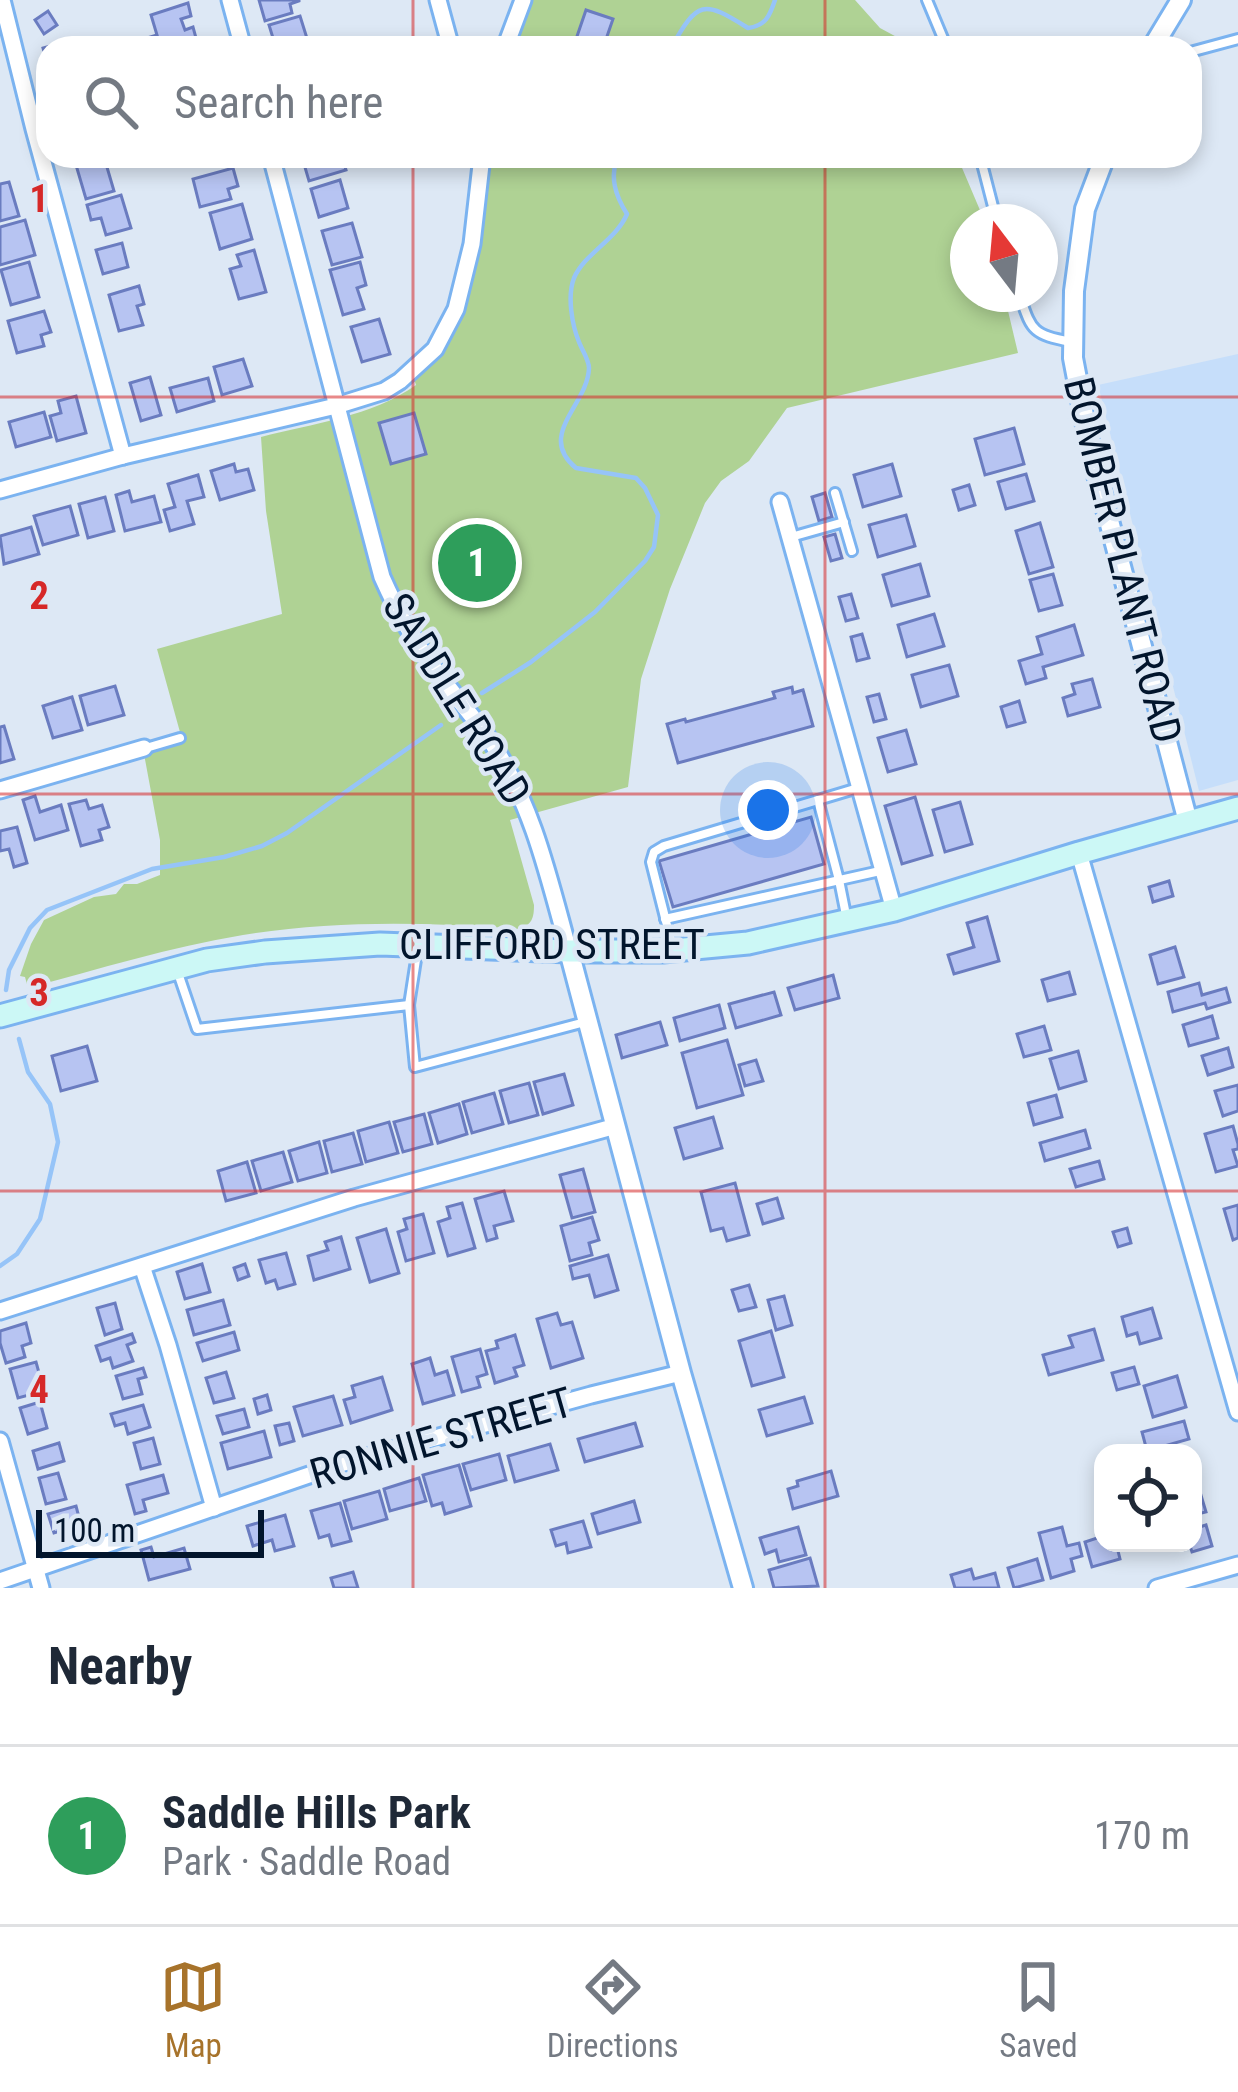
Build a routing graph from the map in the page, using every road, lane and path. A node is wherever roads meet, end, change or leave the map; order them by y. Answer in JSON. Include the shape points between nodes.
{"nodes":[{"id":1,"x":2,"y":0,"type":"edge"},
{"id":2,"x":230,"y":0,"type":"edge"},
{"id":3,"x":438,"y":0,"type":"edge"},
{"id":4,"x":523,"y":0,"type":"edge"},
{"id":5,"x":927,"y":0,"type":"edge"},
{"id":6,"x":1181,"y":0,"type":"edge"},
{"id":7,"x":240,"y":36,"type":"edge"},
{"id":8,"x":448,"y":36,"type":"edge"},
{"id":9,"x":510,"y":36,"type":"edge"},
{"id":10,"x":942,"y":36,"type":"edge"},
{"id":11,"x":1159,"y":36,"type":"edge"},
{"id":12,"x":1238,"y":39,"type":"edge"},
{"id":13,"x":1202,"y":49,"type":"edge"},
{"id":14,"x":36,"y":136,"type":"edge"},
{"id":15,"x":45,"y":168,"type":"edge"},
{"id":16,"x":274,"y":168,"type":"edge"},
{"id":17,"x":480,"y":168,"type":"edge"},
{"id":18,"x":983,"y":168,"type":"edge"},
{"id":19,"x":1100,"y":168,"type":"edge"},
{"id":20,"x":992,"y":204,"type":"edge"},
{"id":21,"x":1025,"y":312,"type":"edge"},
{"id":22,"x":1072,"y":342,"type":"junction"},
{"id":23,"x":335,"y":406,"type":"junction"},
{"id":24,"x":123,"y":456,"type":"junction"},
{"id":25,"x":0,"y":490,"type":"edge"},
{"id":26,"x":835,"y":494,"type":"dead end"},
{"id":27,"x":780,"y":502,"type":"dead end"},
{"id":28,"x":844,"y":522,"type":"junction"},
{"id":29,"x":790,"y":538,"type":"junction"},
{"id":30,"x":852,"y":551,"type":"dead end"},
{"id":31,"x":180,"y":738,"type":"dead end"},
{"id":32,"x":144,"y":748,"type":"joint"},
{"id":33,"x":860,"y":788,"type":"junction"},
{"id":34,"x":0,"y":790,"type":"edge"},
{"id":35,"x":818,"y":800,"type":"junction"},
{"id":36,"x":1238,"y":808,"type":"edge"},
{"id":37,"x":1188,"y":822,"type":"junction"},
{"id":38,"x":1079,"y":853,"type":"junction"},
{"id":39,"x":883,"y":870,"type":"junction"},
{"id":40,"x":839,"y":880,"type":"junction"},
{"id":41,"x":894,"y":910,"type":"junction"},
{"id":42,"x":665,"y":920,"type":"junction"},
{"id":43,"x":847,"y":922,"type":"junction"},
{"id":44,"x":418,"y":945,"type":"junction"},
{"id":45,"x":674,"y":950,"type":"junction"},
{"id":46,"x":569,"y":951,"type":"junction"},
{"id":47,"x":177,"y":968,"type":"junction"},
{"id":48,"x":409,"y":1005,"type":"junction"},
{"id":49,"x":0,"y":1016,"type":"edge"},
{"id":50,"x":588,"y":1021,"type":"junction"},
{"id":51,"x":616,"y":1126,"type":"junction"},
{"id":52,"x":142,"y":1266,"type":"junction"},
{"id":53,"x":0,"y":1311,"type":"edge"},
{"id":54,"x":681,"y":1373,"type":"junction"},
{"id":55,"x":1238,"y":1412,"type":"edge"},
{"id":56,"x":0,"y":1441,"type":"edge"},
{"id":57,"x":214,"y":1508,"type":"junction"},
{"id":58,"x":1238,"y":1565,"type":"edge"},
{"id":59,"x":35,"y":1570,"type":"junction"},
{"id":60,"x":0,"y":1581,"type":"edge"},
{"id":61,"x":41,"y":1588,"type":"edge"},
{"id":62,"x":743,"y":1588,"type":"edge"},
{"id":63,"x":1157,"y":1588,"type":"edge"}],
"edges":[{"from":1,"to":14,"type":"street"},
{"from":2,"to":7,"type":"street"},
{"from":3,"to":8,"type":"street"},
{"from":4,"to":9,"type":"street"},
{"from":5,"to":10,"type":"lane"},
{"from":6,"to":11,"type":"street"},
{"from":12,"to":13,"type":"lane"},
{"from":15,"to":24,"type":"street"},
{"from":16,"to":23,"type":"street","name":"SADDLE ROAD"},
{"from":17,"to":23,"type":"street","via":[[456,309],[435,349],[400,382]]},
{"from":18,"to":20,"type":"lane"},
{"from":19,"to":22,"type":"street","name":"BOMBER PLANT ROAD","via":[[1085,209]]},
{"from":21,"to":22,"type":"lane","via":[[1046,337]]},
{"from":22,"to":37,"type":"street","name":"BOMBER PLANT ROAD","via":[[1091,452]]},
{"from":23,"to":24,"type":"street"},
{"from":23,"to":46,"type":"street","name":"SADDLE ROAD","via":[[388,591],[522,797]]},
{"from":24,"to":25,"type":"street"},
{"from":26,"to":28,"type":"lane"},
{"from":27,"to":29,"type":"street"},
{"from":28,"to":29,"type":"lane"},
{"from":28,"to":30,"type":"lane"},
{"from":29,"to":33,"type":"street"},
{"from":31,"to":32,"type":"lane"},
{"from":32,"to":34,"type":"street"},
{"from":33,"to":35,"type":"lane"},
{"from":33,"to":39,"type":"street"},
{"from":35,"to":40,"type":"lane"},
{"from":35,"to":42,"type":"lane","via":[[655,852]]},
{"from":36,"to":37,"type":"main road","name":"CLIFFORD STREET"},
{"from":37,"to":38,"type":"main road","name":"CLIFFORD STREET"},
{"from":38,"to":41,"type":"main road","name":"CLIFFORD STREET"},
{"from":38,"to":55,"type":"street"},
{"from":39,"to":40,"type":"lane"},
{"from":39,"to":41,"type":"street"},
{"from":40,"to":42,"type":"lane"},
{"from":40,"to":43,"type":"lane"},
{"from":41,"to":43,"type":"main road","name":"CLIFFORD STREET"},
{"from":42,"to":45,"type":"lane"},
{"from":43,"to":45,"type":"main road","name":"CLIFFORD STREET"},
{"from":44,"to":46,"type":"main road","name":"CLIFFORD STREET"},
{"from":44,"to":47,"type":"main road","name":"CLIFFORD STREET","via":[[266,952]]},
{"from":44,"to":48,"type":"lane"},
{"from":45,"to":46,"type":"main road","name":"CLIFFORD STREET"},
{"from":46,"to":50,"type":"street","name":"SADDLE ROAD"},
{"from":47,"to":48,"type":"lane","via":[[197,1029]]},
{"from":47,"to":49,"type":"main road","name":"CLIFFORD STREET"},
{"from":48,"to":50,"type":"lane","via":[[415,1067]]},
{"from":50,"to":51,"type":"street","name":"SADDLE ROAD"},
{"from":51,"to":52,"type":"street"},
{"from":51,"to":54,"type":"street","name":"SADDLE ROAD"},
{"from":52,"to":53,"type":"street"},
{"from":52,"to":57,"type":"street"},
{"from":54,"to":57,"type":"street","name":"RONNIE STREET","via":[[344,1463]]},
{"from":54,"to":62,"type":"street","name":"SADDLE ROAD"},
{"from":56,"to":59,"type":"street"},
{"from":57,"to":59,"type":"street","name":"RONNIE STREET"},
{"from":58,"to":63,"type":"street"},
{"from":59,"to":60,"type":"street","name":"RONNIE STREET"},
{"from":59,"to":61,"type":"street"}]}
